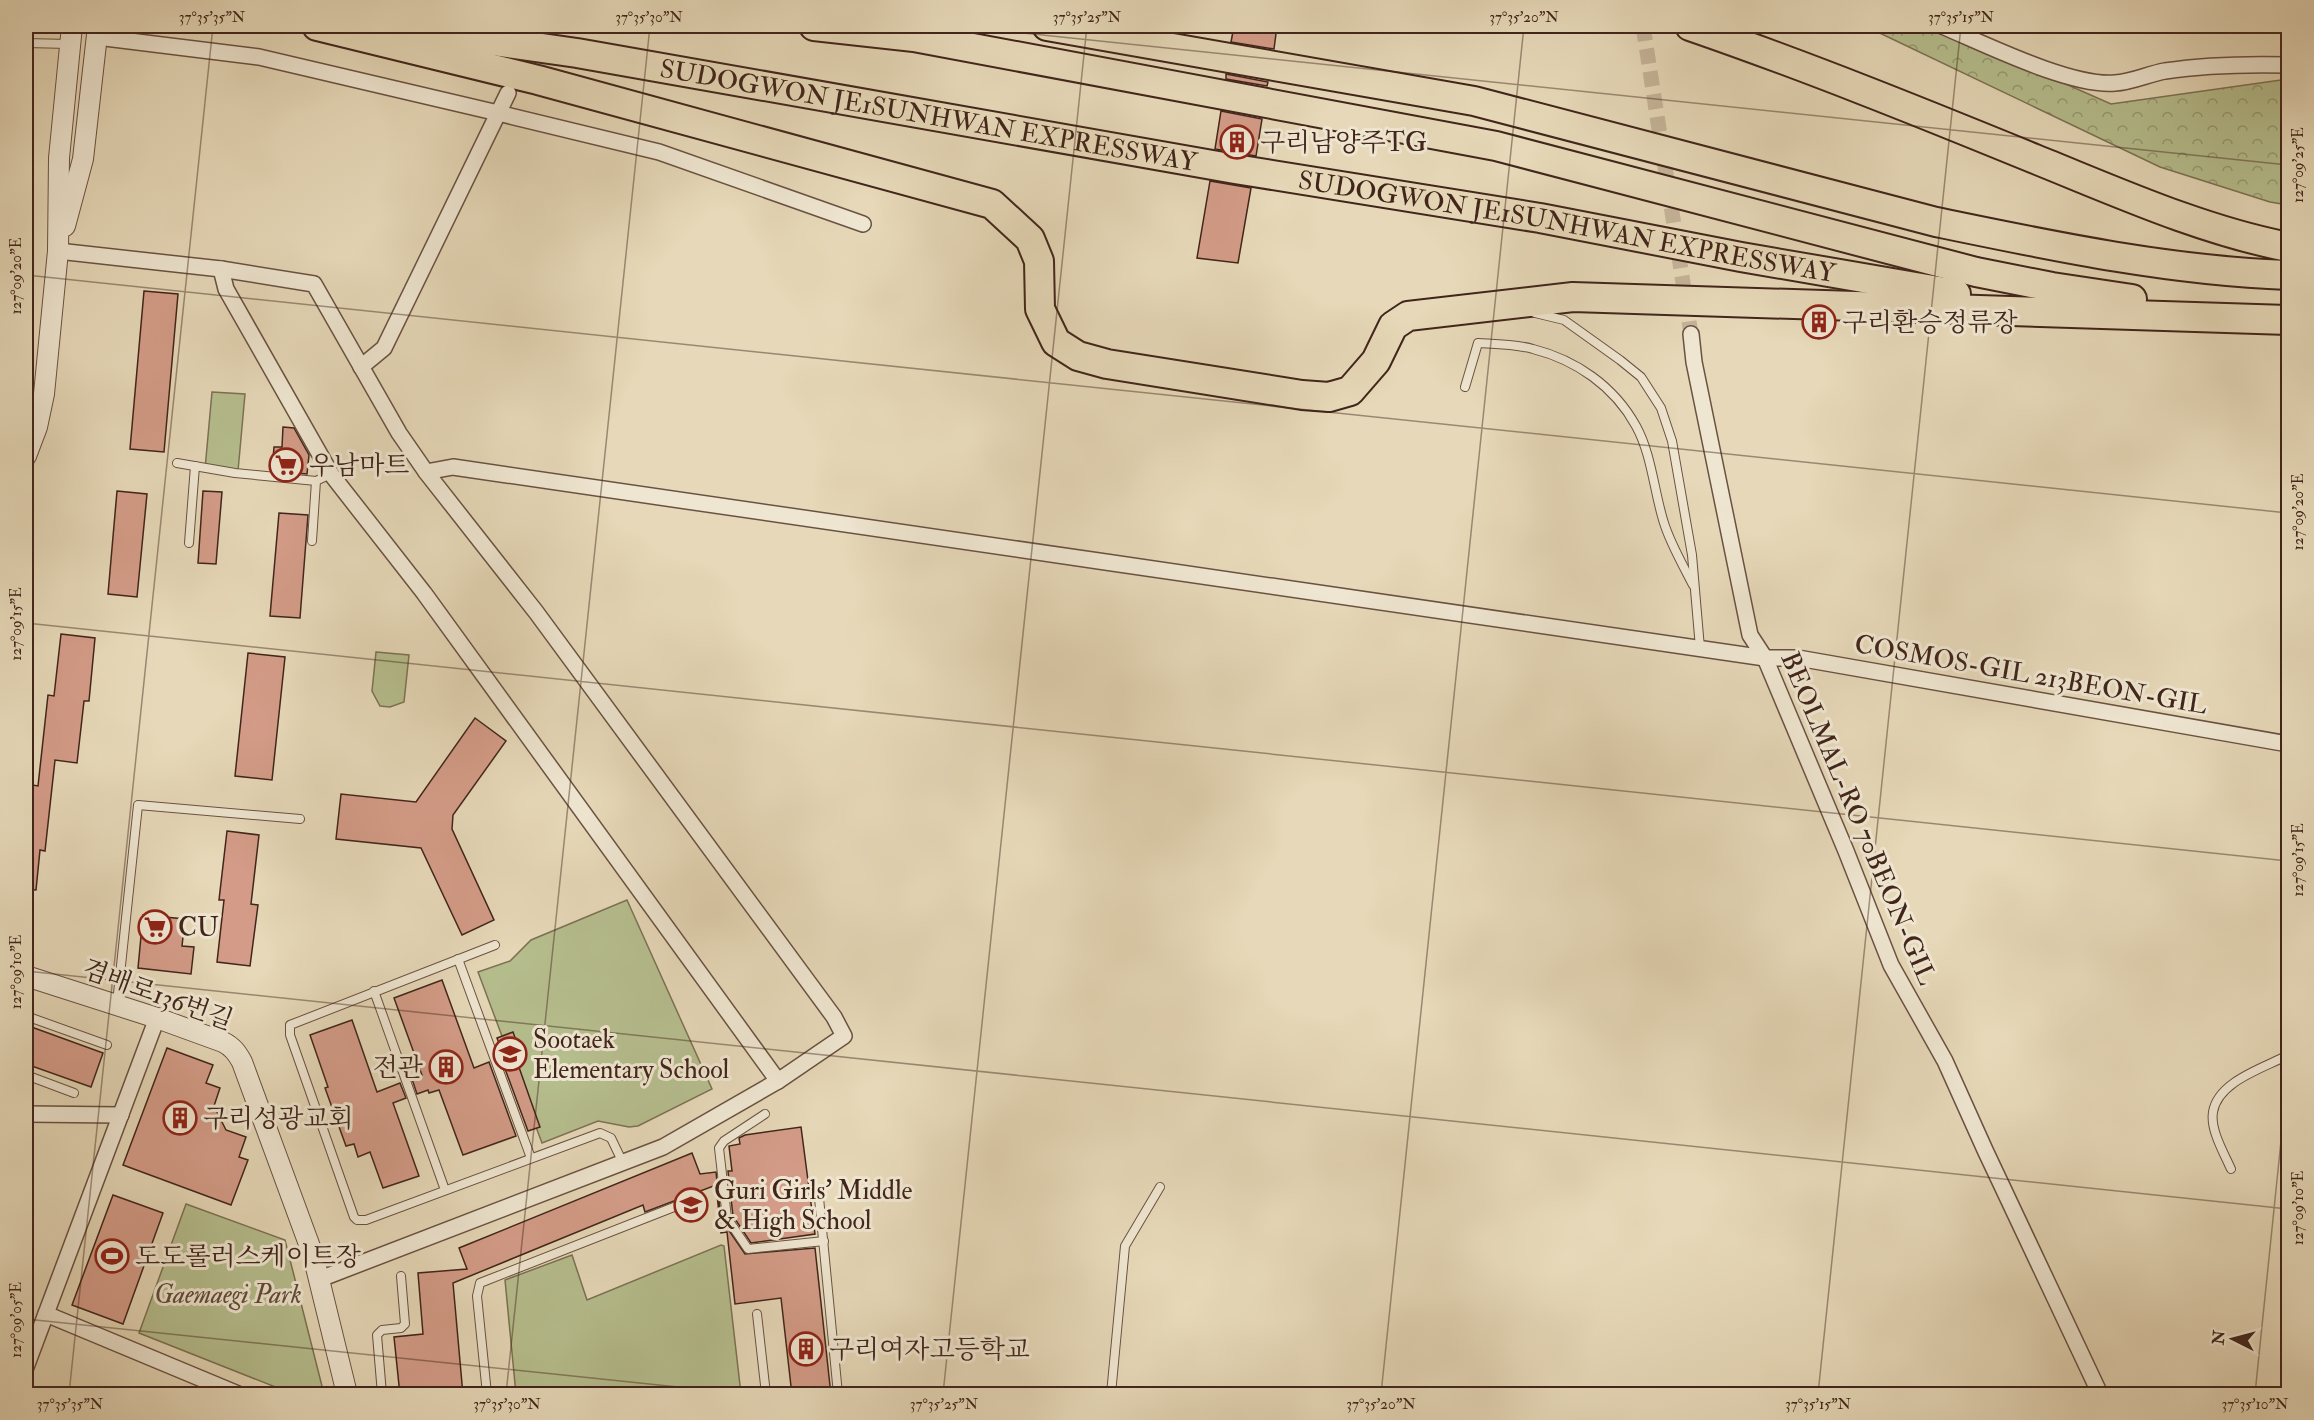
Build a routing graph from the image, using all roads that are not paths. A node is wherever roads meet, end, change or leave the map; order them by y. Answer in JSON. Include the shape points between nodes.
{"nodes":[{"id":1,"x":316,"y":26,"type":"edge"},
{"id":2,"x":388,"y":26,"type":"edge"},
{"id":3,"x":814,"y":26,"type":"edge"},
{"id":4,"x":1047,"y":26,"type":"edge"},
{"id":5,"x":1690,"y":26,"type":"edge"},
{"id":6,"x":1942,"y":26,"type":"edge"},
{"id":7,"x":98,"y":31,"type":"edge"},
{"id":8,"x":70,"y":35,"type":"edge"},
{"id":9,"x":26,"y":42,"type":"edge"},
{"id":10,"x":2289,"y":65,"type":"edge"},
{"id":11,"x":508,"y":93,"type":"dead end"},
{"id":12,"x":498,"y":113,"type":"junction"},
{"id":13,"x":863,"y":224,"type":"dead end"},
{"id":14,"x":2289,"y":247,"type":"edge"},
{"id":15,"x":58,"y":251,"type":"junction"},
{"id":16,"x":221,"y":269,"type":"junction"},
{"id":17,"x":2289,"y":275,"type":"edge"},
{"id":18,"x":1506,"y":304,"type":"junction"},
{"id":19,"x":2289,"y":318,"type":"edge"},
{"id":20,"x":1691,"y":334,"type":"tunnel mouth"},
{"id":21,"x":361,"y":367,"type":"junction"},
{"id":22,"x":1465,"y":387,"type":"dead end"},
{"id":23,"x":26,"y":456,"type":"edge"},
{"id":24,"x":177,"y":463,"type":"dead end"},
{"id":25,"x":195,"y":466,"type":"junction"},
{"id":26,"x":426,"y":472,"type":"junction"},
{"id":27,"x":331,"y":474,"type":"junction"},
{"id":28,"x":315,"y":481,"type":"junction"},
{"id":29,"x":312,"y":541,"type":"dead end"},
{"id":30,"x":189,"y":543,"type":"dead end"},
{"id":31,"x":1695,"y":589,"type":"junction"},
{"id":32,"x":1700,"y":648,"type":"junction"},
{"id":33,"x":1765,"y":658,"type":"junction"},
{"id":34,"x":2289,"y":744,"type":"edge"},
{"id":35,"x":300,"y":819,"type":"dead end"},
{"id":36,"x":495,"y":945,"type":"dead end"},
{"id":37,"x":458,"y":959,"type":"junction"},
{"id":38,"x":26,"y":976,"type":"edge"},
{"id":39,"x":374,"y":991,"type":"junction"},
{"id":40,"x":117,"y":1004,"type":"junction"},
{"id":41,"x":26,"y":1016,"type":"edge"},
{"id":42,"x":158,"y":1018,"type":"junction"},
{"id":43,"x":106,"y":1045,"type":"dead end"},
{"id":44,"x":2289,"y":1055,"type":"edge"},
{"id":45,"x":26,"y":1075,"type":"edge"},
{"id":46,"x":778,"y":1081,"type":"junction"},
{"id":47,"x":74,"y":1093,"type":"dead end"},
{"id":48,"x":26,"y":1114,"type":"edge"},
{"id":49,"x":765,"y":1114,"type":"dead end"},
{"id":50,"x":121,"y":1115,"type":"junction"},
{"id":51,"x":531,"y":1158,"type":"junction"},
{"id":52,"x":623,"y":1163,"type":"junction"},
{"id":53,"x":2231,"y":1169,"type":"dead end"},
{"id":54,"x":1160,"y":1187,"type":"dead end"},
{"id":55,"x":445,"y":1190,"type":"junction"},
{"id":56,"x":698,"y":1198,"type":"dead end"},
{"id":57,"x":819,"y":1198,"type":"dead end"},
{"id":58,"x":824,"y":1241,"type":"junction"},
{"id":59,"x":401,"y":1276,"type":"dead end"},
{"id":60,"x":320,"y":1279,"type":"junction"},
{"id":61,"x":46,"y":1314,"type":"junction"},
{"id":62,"x":757,"y":1314,"type":"dead end"},
{"id":63,"x":26,"y":1367,"type":"edge"},
{"id":64,"x":238,"y":1395,"type":"edge"},
{"id":65,"x":347,"y":1395,"type":"edge"},
{"id":66,"x":382,"y":1395,"type":"edge"},
{"id":67,"x":486,"y":1395,"type":"edge"},
{"id":68,"x":766,"y":1395,"type":"edge"},
{"id":69,"x":838,"y":1395,"type":"edge"},
{"id":70,"x":1111,"y":1395,"type":"edge"},
{"id":71,"x":2100,"y":1395,"type":"edge"}],
"edges":[{"from":1,"to":18,"type":"highway","via":[[538,80],[992,204],[1030,239],[1039,261],[1040,309],[1056,342],[1078,356],[1107,364],[1329,396],[1350,392],[1376,361],[1393,326],[1408,316]]},
{"from":2,"to":19,"type":"highway","name":"SUDOGWON JE1SUNHWAN EXPRESSWAY","via":[[577,52],[1969,296]]},
{"from":3,"to":19,"type":"highway","name":"SUDOGWON JE1SUNHWAN EXPRESSWAY","via":[[914,37],[1496,146],[1976,272],[2041,285]]},
{"from":4,"to":17,"type":"highway","via":[[1474,101],[1935,222],[2075,250],[2250,274]]},
{"from":5,"to":14,"type":"highway","via":[[1853,85],[2144,203]]},
{"from":6,"to":10,"type":"street","via":[[2016,58],[2085,81],[2115,83],[2165,71]]},
{"from":7,"to":12,"type":"street","via":[[259,57]]},
{"from":7,"to":15,"type":"street","via":[[83,159]]},
{"from":8,"to":9,"type":"lane"},
{"from":8,"to":15,"type":"street","via":[[59,158]]},
{"from":11,"to":12,"type":"street"},
{"from":12,"to":13,"type":"street","via":[[659,152]]},
{"from":12,"to":21,"type":"street","via":[[384,348]]},
{"from":15,"to":16,"type":"street"},
{"from":15,"to":23,"type":"street","via":[[44,394]]},
{"from":16,"to":21,"type":"street","via":[[314,284]]},
{"from":16,"to":27,"type":"street","via":[[226,289]]},
{"from":18,"to":19,"type":"highway","via":[[1573,297]]},
{"from":18,"to":31,"type":"lane","via":[[1564,320],[1641,377],[1661,408],[1672,441]]},
{"from":20,"to":33,"type":"street","name":"BEOLMAL-RO 70BEON-GIL","via":[[1750,635]]},
{"from":21,"to":26,"type":"street"},
{"from":22,"to":31,"type":"lane","via":[[1478,343],[1531,348],[1566,360],[1593,376],[1617,399],[1636,427],[1664,524]]},
{"from":24,"to":25,"type":"lane"},
{"from":25,"to":28,"type":"lane"},
{"from":25,"to":30,"type":"lane"},
{"from":26,"to":32,"type":"street","name":"COSMOS-GIL 213BEON-GIL","via":[[453,467]]},
{"from":26,"to":46,"type":"street","via":[[536,612],[834,1017],[844,1035]]},
{"from":27,"to":28,"type":"lane"},
{"from":27,"to":46,"type":"street","via":[[424,593]]},
{"from":28,"to":29,"type":"lane"},
{"from":31,"to":32,"type":"lane"},
{"from":32,"to":33,"type":"street","name":"COSMOS-GIL 213BEON-GIL"},
{"from":33,"to":34,"type":"street","name":"COSMOS-GIL 213BEON-GIL","via":[[1798,658]]},
{"from":33,"to":71,"type":"street","name":"BEOLMAL-RO 70BEON-GIL","via":[[1891,965],[1946,1061]]},
{"from":35,"to":40,"type":"lane","via":[[138,805]]},
{"from":36,"to":37,"type":"lane"},
{"from":37,"to":39,"type":"lane"},
{"from":37,"to":51,"type":"lane"},
{"from":38,"to":40,"type":"street","name":"겸배로136번길"},
{"from":39,"to":55,"type":"lane"},
{"from":39,"to":55,"type":"lane","via":[[292,1022],[289,1028],[354,1217],[366,1220]]},
{"from":40,"to":42,"type":"street","name":"겸배로136번길"},
{"from":41,"to":43,"type":"lane"},
{"from":42,"to":50,"type":"street"},
{"from":42,"to":60,"type":"street","name":"겸배로136번길","via":[[223,1042],[232,1047],[242,1062]]},
{"from":44,"to":53,"type":"lane","via":[[2221,1092],[2213,1112],[2216,1133]]},
{"from":45,"to":47,"type":"lane"},
{"from":46,"to":52,"type":"street","via":[[663,1148]]},
{"from":48,"to":50,"type":"street"},
{"from":49,"to":58,"type":"lane","via":[[719,1148],[729,1224],[747,1249]]},
{"from":50,"to":61,"type":"street"},
{"from":51,"to":52,"type":"lane","via":[[600,1133],[611,1138]]},
{"from":51,"to":55,"type":"lane"},
{"from":52,"to":60,"type":"street"},
{"from":54,"to":70,"type":"lane","via":[[1125,1246]]},
{"from":56,"to":67,"type":"lane","via":[[480,1283],[477,1296]]},
{"from":57,"to":58,"type":"lane"},
{"from":58,"to":69,"type":"lane"},
{"from":59,"to":66,"type":"lane","via":[[405,1324],[401,1328],[382,1329],[377,1335]]},
{"from":60,"to":65,"type":"street","name":"겸배로136번길"},
{"from":61,"to":63,"type":"street"},
{"from":61,"to":64,"type":"street"},
{"from":62,"to":68,"type":"lane"}]}
